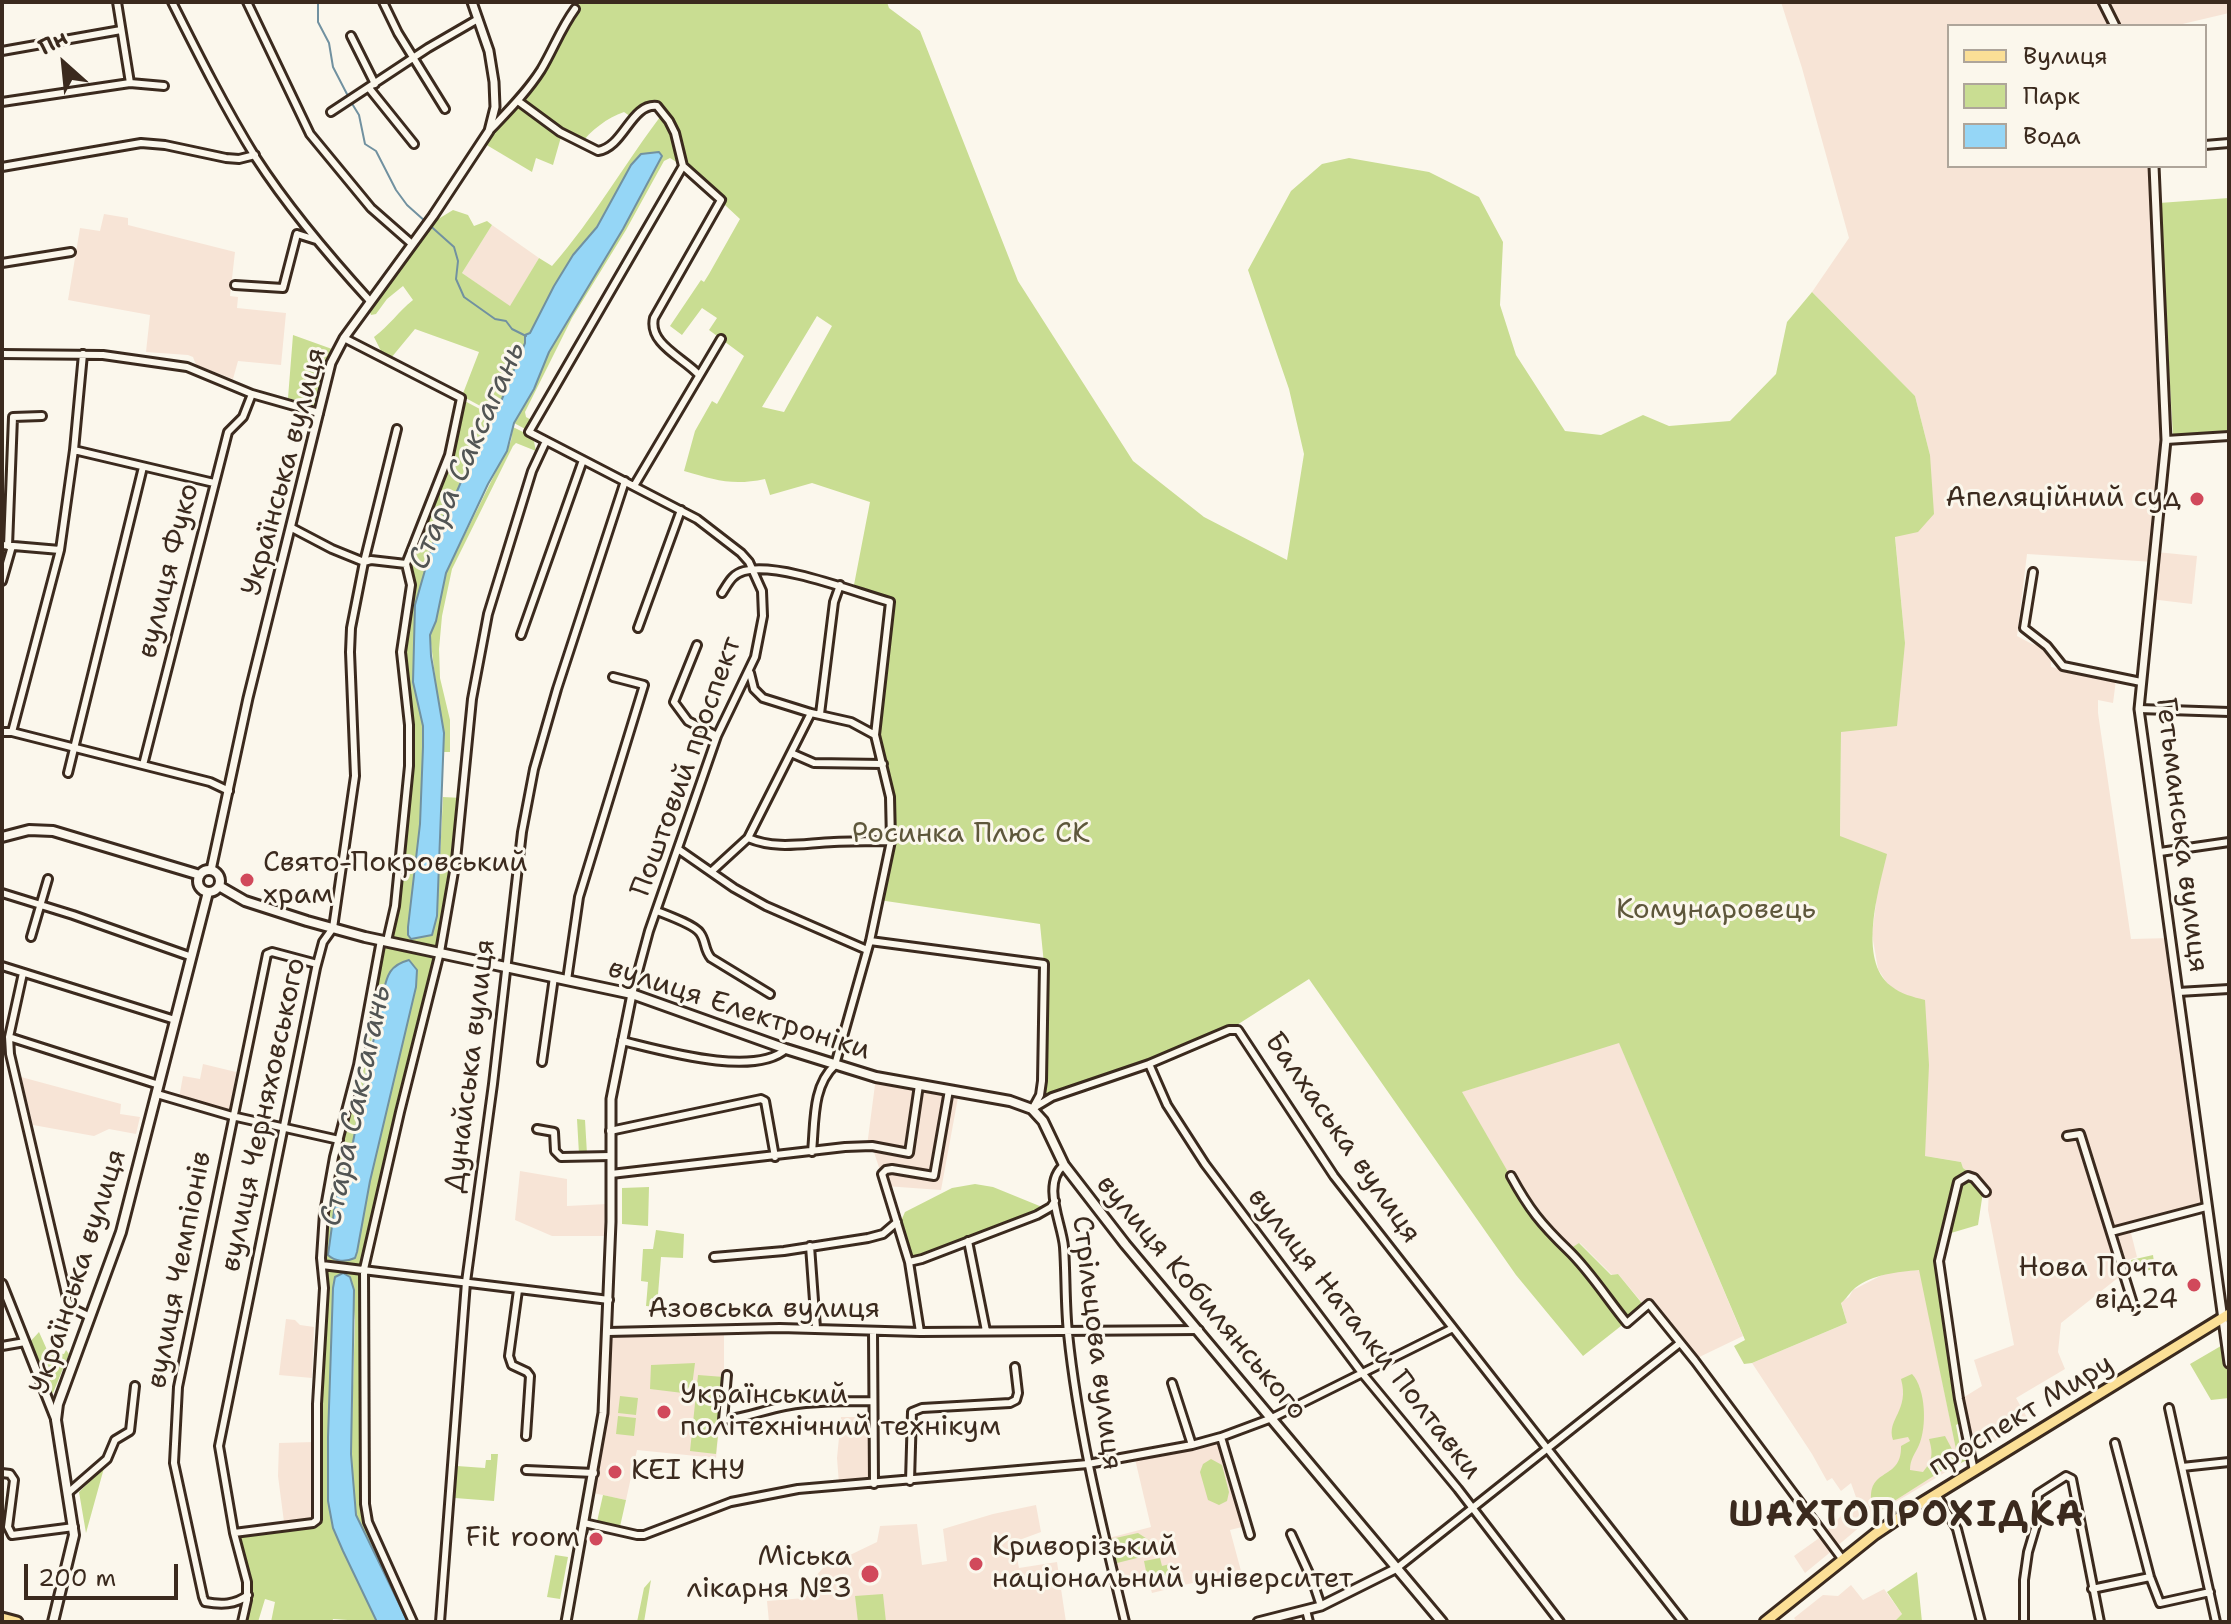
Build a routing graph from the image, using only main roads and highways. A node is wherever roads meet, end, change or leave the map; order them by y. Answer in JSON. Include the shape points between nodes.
{"nodes":[{"id":1,"x":2,"y":837,"type":"edge"},
{"id":2,"x":200,"y":875,"type":"junction"},
{"id":3,"x":219,"y":886,"type":"junction"},
{"id":4,"x":208,"y":892,"type":"junction"},
{"id":5,"x":1032,"y":1109,"type":"joint"},
{"id":6,"x":2226,"y":1317,"type":"edge"},
{"id":7,"x":2,"y":1618,"type":"edge"},
{"id":8,"x":17,"y":1622,"type":"edge"},
{"id":9,"x":53,"y":1622,"type":"edge"},
{"id":10,"x":1442,"y":1622,"type":"edge"},
{"id":11,"x":1765,"y":1622,"type":"edge"}],
"edges":[{"from":1,"to":2,"type":"main road","via":[[53,831]]},
{"from":2,"to":3,"type":"main road","via":[[211,870],[219,876]]},
{"from":2,"to":4,"type":"main road","via":[[199,886]]},
{"from":3,"to":4,"type":"main road"},
{"from":3,"to":5,"type":"main road","name":"вулиця Електроніки","via":[[245,901],[333,928],[632,994],[876,1077]]},
{"from":4,"to":9,"type":"main road","name":"Українська вулиця","via":[[121,1232],[62,1391],[56,1420],[74,1527]]},
{"from":5,"to":10,"type":"main road","name":"вулиця Кобилянського","via":[[1064,1165],[1125,1244]]},
{"from":6,"to":11,"type":"main road","name":"проспект Миру","via":[[1897,1519]]},
{"from":7,"to":8,"type":"main road"}]}
